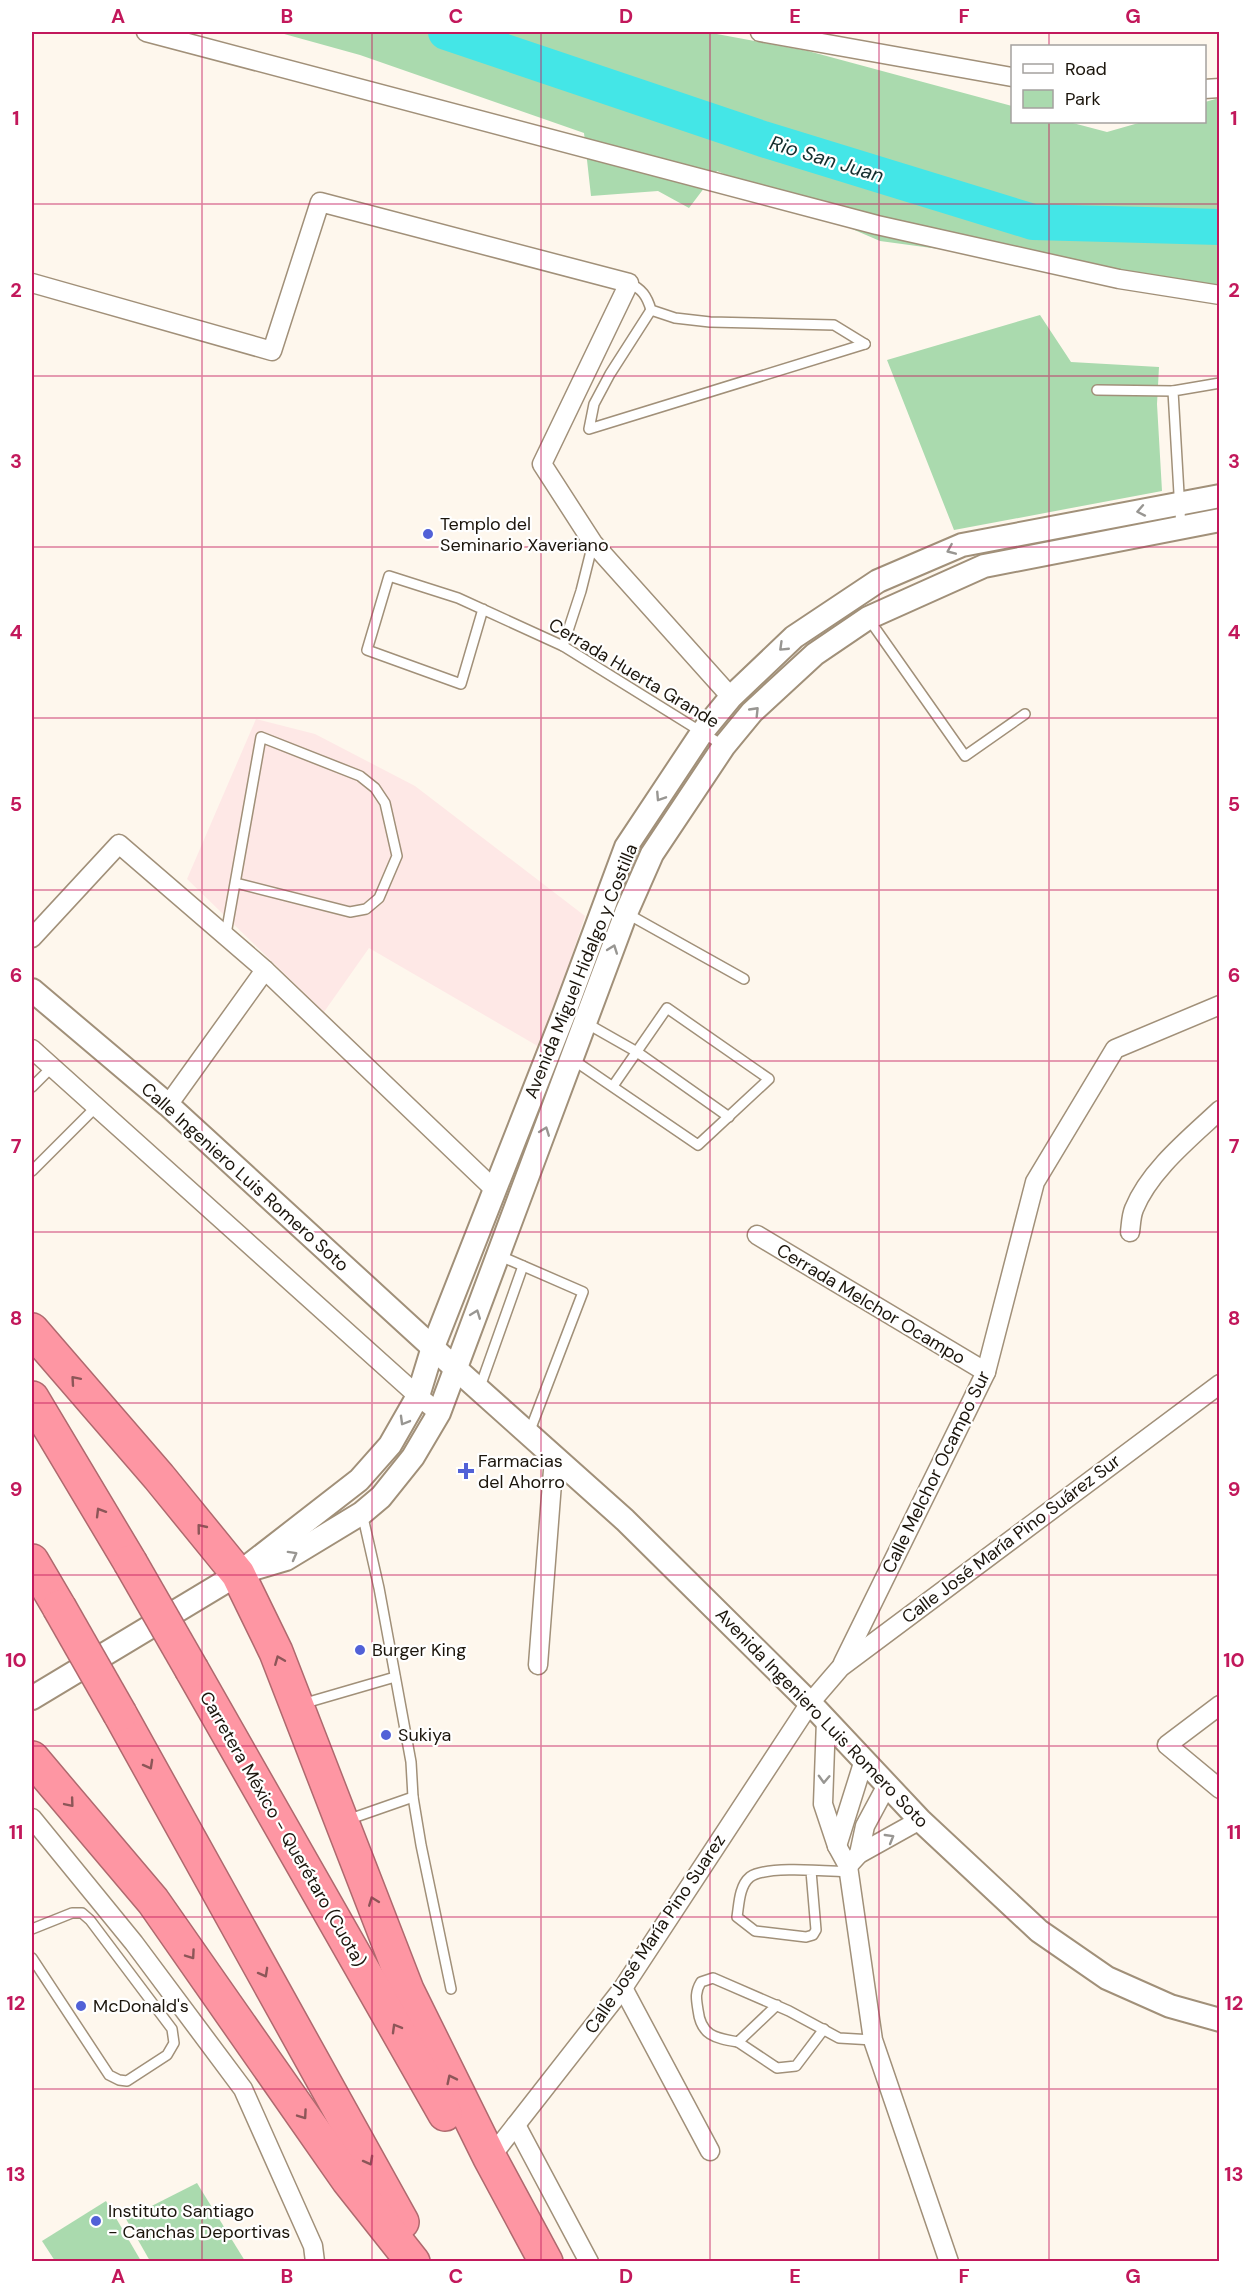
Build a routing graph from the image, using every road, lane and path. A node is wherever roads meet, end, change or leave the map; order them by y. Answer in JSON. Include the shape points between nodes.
{"nodes":[{"id":1,"x":146,"y":32,"type":"edge"},
{"id":2,"x":760,"y":32,"type":"edge"},
{"id":3,"x":1011,"y":77,"type":"edge"},
{"id":4,"x":32,"y":283,"type":"edge"},
{"id":5,"x":629,"y":283,"type":"junction"},
{"id":6,"x":1220,"y":295,"type":"edge"},
{"id":7,"x":651,"y":310,"type":"junction"},
{"id":8,"x":1220,"y":383,"type":"edge"},
{"id":9,"x":1096,"y":390,"type":"dead end"},
{"id":10,"x":1173,"y":391,"type":"junction"},
{"id":11,"x":1220,"y":496,"type":"edge"},
{"id":12,"x":1180,"y":503,"type":"junction"},
{"id":13,"x":1220,"y":520,"type":"edge"},
{"id":14,"x":1181,"y":528,"type":"junction"},
{"id":15,"x":593,"y":543,"type":"junction"},
{"id":16,"x":483,"y":609,"type":"junction"},
{"id":17,"x":868,"y":618,"type":"junction"},
{"id":18,"x":562,"y":646,"type":"junction"},
{"id":19,"x":731,"y":697,"type":"junction"},
{"id":20,"x":1025,"y":714,"type":"dead end"},
{"id":21,"x":703,"y":731,"type":"junction"},
{"id":22,"x":724,"y":746,"type":"junction"},
{"id":23,"x":236,"y":882,"type":"junction"},
{"id":24,"x":626,"y":913,"type":"junction"},
{"id":25,"x":226,"y":934,"type":"junction"},
{"id":26,"x":32,"y":938,"type":"edge"},
{"id":27,"x":265,"y":970,"type":"junction"},
{"id":28,"x":744,"y":979,"type":"dead end"},
{"id":29,"x":32,"y":990,"type":"edge"},
{"id":30,"x":1220,"y":1005,"type":"edge"},
{"id":31,"x":585,"y":1022,"type":"junction"},
{"id":32,"x":32,"y":1049,"type":"edge"},
{"id":33,"x":637,"y":1052,"type":"junction"},
{"id":34,"x":561,"y":1053,"type":"junction"},
{"id":35,"x":52,"y":1067,"type":"junction"},
{"id":36,"x":613,"y":1086,"type":"junction"},
{"id":37,"x":32,"y":1087,"type":"edge"},
{"id":38,"x":168,"y":1105,"type":"junction"},
{"id":39,"x":96,"y":1107,"type":"junction"},
{"id":40,"x":1220,"y":1110,"type":"edge"},
{"id":41,"x":729,"y":1117,"type":"junction"},
{"id":42,"x":32,"y":1171,"type":"edge"},
{"id":43,"x":494,"y":1190,"type":"junction"},
{"id":44,"x":1130,"y":1232,"type":"dead end"},
{"id":45,"x":757,"y":1235,"type":"dead end"},
{"id":46,"x":498,"y":1255,"type":"junction"},
{"id":47,"x":523,"y":1266,"type":"junction"},
{"id":48,"x":32,"y":1330,"type":"edge"},
{"id":49,"x":433,"y":1347,"type":"junction"},
{"id":50,"x":455,"y":1368,"type":"junction"},
{"id":51,"x":986,"y":1372,"type":"junction"},
{"id":52,"x":1220,"y":1384,"type":"edge"},
{"id":53,"x":479,"y":1390,"type":"junction"},
{"id":54,"x":418,"y":1396,"type":"junction"},
{"id":55,"x":32,"y":1398,"type":"edge"},
{"id":56,"x":439,"y":1413,"type":"junction"},
{"id":57,"x":528,"y":1434,"type":"junction"},
{"id":58,"x":554,"y":1457,"type":"junction"},
{"id":59,"x":362,"y":1513,"type":"junction"},
{"id":60,"x":32,"y":1562,"type":"edge"},
{"id":61,"x":238,"y":1574,"type":"junction"},
{"id":62,"x":538,"y":1665,"type":"dead end"},
{"id":63,"x":841,"y":1667,"type":"junction"},
{"id":64,"x":395,"y":1677,"type":"junction"},
{"id":65,"x":32,"y":1698,"type":"edge"},
{"id":66,"x":810,"y":1703,"type":"junction"},
{"id":67,"x":1220,"y":1705,"type":"edge"},
{"id":68,"x":297,"y":1706,"type":"junction"},
{"id":69,"x":826,"y":1720,"type":"junction"},
{"id":70,"x":32,"y":1758,"type":"edge"},
{"id":71,"x":864,"y":1760,"type":"junction"},
{"id":72,"x":888,"y":1785,"type":"junction"},
{"id":73,"x":1220,"y":1789,"type":"edge"},
{"id":74,"x":413,"y":1797,"type":"junction"},
{"id":75,"x":32,"y":1818,"type":"edge"},
{"id":76,"x":920,"y":1820,"type":"junction"},
{"id":77,"x":342,"y":1822,"type":"junction"},
{"id":78,"x":837,"y":1846,"type":"junction"},
{"id":79,"x":852,"y":1864,"type":"junction"},
{"id":80,"x":810,"y":1871,"type":"junction"},
{"id":81,"x":32,"y":1929,"type":"edge"},
{"id":82,"x":32,"y":1958,"type":"edge"},
{"id":83,"x":623,"y":1988,"type":"junction"},
{"id":84,"x":451,"y":1989,"type":"dead end"},
{"id":85,"x":777,"y":2005,"type":"junction"},
{"id":86,"x":1220,"y":2020,"type":"edge"},
{"id":87,"x":824,"y":2029,"type":"junction"},
{"id":88,"x":873,"y":2040,"type":"junction"},
{"id":89,"x":738,"y":2042,"type":"junction"},
{"id":90,"x":516,"y":2125,"type":"junction"},
{"id":91,"x":710,"y":2151,"type":"dead end"},
{"id":92,"x":490,"y":2158,"type":"junction"},
{"id":93,"x":315,"y":2262,"type":"edge"},
{"id":94,"x":413,"y":2262,"type":"edge"},
{"id":95,"x":424,"y":2262,"type":"edge"},
{"id":96,"x":529,"y":2262,"type":"edge"},
{"id":97,"x":546,"y":2262,"type":"edge"},
{"id":98,"x":589,"y":2262,"type":"edge"},
{"id":99,"x":949,"y":2262,"type":"edge"}],
"edges":[{"from":1,"to":6,"type":"street","via":[[877,225],[1119,279]]},
{"from":2,"to":3,"type":"street"},
{"from":4,"to":5,"type":"street","via":[[272,351],[320,202]]},
{"from":5,"to":7,"type":"lane","via":[[640,288]]},
{"from":5,"to":15,"type":"street","via":[[542,464]]},
{"from":7,"to":7,"type":"lane","via":[[675,318],[710,322],[834,326],[865,344],[589,429],[594,404]]},
{"from":8,"to":10,"type":"lane"},
{"from":9,"to":10,"type":"lane"},
{"from":10,"to":12,"type":"lane"},
{"from":11,"to":12,"type":"street","name":"Avenida Miguel Hidalgo y Costilla"},
{"from":12,"to":14,"type":"lane"},
{"from":12,"to":19,"type":"street","name":"Avenida Miguel Hidalgo y Costilla","one_way":true,"via":[[951,549],[878,581],[794,637]]},
{"from":13,"to":14,"type":"street","name":"Avenida Miguel Hidalgo y Costilla"},
{"from":14,"to":17,"type":"street","name":"Avenida Miguel Hidalgo y Costilla","via":[[984,566]]},
{"from":15,"to":18,"type":"lane"},
{"from":15,"to":19,"type":"street"},
{"from":16,"to":16,"type":"lane","name":"Cerrada Huerta Grande","via":[[461,684],[367,650],[390,576]]},
{"from":16,"to":18,"type":"lane","name":"Cerrada Huerta Grande"},
{"from":17,"to":20,"type":"lane","via":[[965,756]]},
{"from":22,"to":17,"type":"street","name":"Avenida Miguel Hidalgo y Costilla","one_way":true,"via":[[752,712],[815,654]]},
{"from":18,"to":21,"type":"lane","name":"Cerrada Huerta Grande"},
{"from":19,"to":21,"type":"street","name":"Avenida Miguel Hidalgo y Costilla"},
{"from":21,"to":22,"type":"lane","name":"Cerrada Huerta Grande"},
{"from":21,"to":34,"type":"street","name":"Avenida Miguel Hidalgo y Costilla","one_way":true,"via":[[626,847]]},
{"from":22,"to":24,"type":"street","name":"Avenida Miguel Hidalgo y Costilla","via":[[652,854]]},
{"from":23,"to":23,"type":"lane","via":[[261,737],[360,776],[385,803],[397,856],[379,898],[366,909],[350,912]]},
{"from":23,"to":25,"type":"lane"},
{"from":24,"to":28,"type":"lane"},
{"from":31,"to":24,"type":"street","name":"Avenida Miguel Hidalgo y Costilla","one_way":true},
{"from":25,"to":26,"type":"street","via":[[119,844]]},
{"from":25,"to":27,"type":"street"},
{"from":27,"to":38,"type":"street"},
{"from":27,"to":43,"type":"street"},
{"from":29,"to":38,"type":"street","name":"Calle Ingeniero Luis Romero Soto"},
{"from":30,"to":51,"type":"street","name":"Calle Melchor Ocampo Sur","via":[[1115,1049],[1035,1182]]},
{"from":31,"to":33,"type":"lane"},
{"from":31,"to":34,"type":"street","name":"Avenida Miguel Hidalgo y Costilla"},
{"from":32,"to":35,"type":"street"},
{"from":33,"to":36,"type":"lane"},
{"from":33,"to":41,"type":"lane"},
{"from":33,"to":41,"type":"lane","via":[[667,1008],[769,1080]]},
{"from":34,"to":36,"type":"lane"},
{"from":34,"to":43,"type":"street","name":"Avenida Miguel Hidalgo y Costilla"},
{"from":46,"to":34,"type":"street","name":"Avenida Miguel Hidalgo y Costilla","one_way":true},
{"from":35,"to":37,"type":"lane"},
{"from":35,"to":39,"type":"street"},
{"from":36,"to":41,"type":"lane","via":[[698,1145]]},
{"from":38,"to":49,"type":"street","name":"Calle Ingeniero Luis Romero Soto"},
{"from":39,"to":42,"type":"lane"},
{"from":39,"to":54,"type":"street"},
{"from":40,"to":44,"type":"street","via":[[1171,1155],[1145,1188],[1133,1211]]},
{"from":43,"to":49,"type":"street","name":"Avenida Miguel Hidalgo y Costilla"},
{"from":45,"to":51,"type":"street","name":"Cerrada Melchor Ocampo"},
{"from":46,"to":47,"type":"lane"},
{"from":50,"to":46,"type":"street","name":"Avenida Miguel Hidalgo y Costilla","one_way":true},
{"from":47,"to":53,"type":"lane"},
{"from":47,"to":57,"type":"lane","via":[[583,1292]]},
{"from":61,"to":48,"type":"highway","one_way":true},
{"from":49,"to":50,"type":"street","name":"Calle Ingeniero Luis Romero Soto"},
{"from":49,"to":54,"type":"street","name":"Avenida Miguel Hidalgo y Costilla"},
{"from":50,"to":53,"type":"street","name":"Avenida Ingeniero Luis Romero Soto"},
{"from":50,"to":56,"type":"street","name":"Avenida Miguel Hidalgo y Costilla"},
{"from":51,"to":63,"type":"street","name":"Calle Melchor Ocampo Sur"},
{"from":52,"to":63,"type":"street","name":"Calle José María Pino Suárez Sur"},
{"from":53,"to":57,"type":"street","name":"Avenida Ingeniero Luis Romero Soto"},
{"from":54,"to":56,"type":"street"},
{"from":54,"to":61,"type":"street","name":"Avenida Miguel Hidalgo y Costilla","one_way":true,"via":[[390,1445],[359,1480]]},
{"from":96,"to":55,"type":"highway","name":"Carretera México - Querétaro (Cuota)","one_way":true,"bridge":true,"via":[[130,1562]]},
{"from":56,"to":59,"type":"street","name":"Avenida Miguel Hidalgo y Costilla","via":[[413,1457],[381,1497]]},
{"from":57,"to":58,"type":"street","name":"Avenida Ingeniero Luis Romero Soto"},
{"from":58,"to":62,"type":"street"},
{"from":58,"to":66,"type":"street","name":"Avenida Ingeniero Luis Romero Soto","via":[[625,1520]]},
{"from":61,"to":59,"type":"street","name":"Avenida Miguel Hidalgo y Costilla","one_way":true,"via":[[286,1559]]},
{"from":59,"to":64,"type":"lane"},
{"from":60,"to":95,"type":"highway","one_way":true,"bridge":true},
{"from":61,"to":65,"type":"street","name":"Avenida Miguel Hidalgo y Costilla"},
{"from":68,"to":61,"type":"highway","one_way":true},
{"from":63,"to":66,"type":"street","name":"Calle José María Pino Suárez Sur"},
{"from":64,"to":68,"type":"lane"},
{"from":64,"to":74,"type":"lane","via":[[411,1762]]},
{"from":66,"to":69,"type":"street","name":"Avenida Ingeniero Luis Romero Soto"},
{"from":66,"to":83,"type":"street","name":"Calle José María Pino Suarez"},
{"from":67,"to":73,"type":"street","via":[[1167,1744]]},
{"from":68,"to":77,"type":"highway"},
{"from":69,"to":71,"type":"street","name":"Avenida Ingeniero Luis Romero Soto"},
{"from":69,"to":78,"type":"street","one_way":true,"via":[[824,1804]]},
{"from":70,"to":94,"type":"highway","one_way":true,"via":[[153,1901],[348,2180]]},
{"from":71,"to":72,"type":"street","name":"Avenida Ingeniero Luis Romero Soto"},
{"from":71,"to":78,"type":"street"},
{"from":72,"to":76,"type":"street","name":"Avenida Ingeniero Luis Romero Soto"},
{"from":72,"to":79,"type":"street","via":[[865,1826]]},
{"from":74,"to":77,"type":"lane"},
{"from":74,"to":84,"type":"lane"},
{"from":75,"to":93,"type":"street","via":[[134,1943],[243,2089],[313,2246]]},
{"from":79,"to":76,"type":"street","one_way":true},
{"from":76,"to":86,"type":"street","name":"Avenida Ingeniero Luis Romero Soto","via":[[1039,1931],[1107,1978],[1170,2006]]},
{"from":92,"to":77,"type":"highway","one_way":true,"via":[[407,1989]]},
{"from":78,"to":79,"type":"street"},
{"from":79,"to":80,"type":"lane"},
{"from":79,"to":88,"type":"street"},
{"from":80,"to":80,"type":"lane","via":[[773,1870],[751,1877],[742,1888],[737,1917],[755,1931],[813,1935],[816,1930]]},
{"from":81,"to":82,"type":"lane","via":[[72,1913],[82,1913],[90,1920],[172,2029],[174,2043],[167,2055],[127,2081],[110,2075]]},
{"from":83,"to":90,"type":"street","name":"Calle José María Pino Suarez"},
{"from":83,"to":91,"type":"street"},
{"from":85,"to":87,"type":"lane"},
{"from":85,"to":89,"type":"lane"},
{"from":85,"to":89,"type":"lane","via":[[713,1978],[701,1982],[695,1992],[699,2023],[717,2038]]},
{"from":87,"to":88,"type":"lane","via":[[839,2038]]},
{"from":87,"to":89,"type":"lane","via":[[796,2066],[777,2068]]},
{"from":88,"to":99,"type":"street"},
{"from":90,"to":92,"type":"street","name":"Calle José María Pino Suarez"},
{"from":90,"to":98,"type":"street"},
{"from":92,"to":97,"type":"highway"}]}
